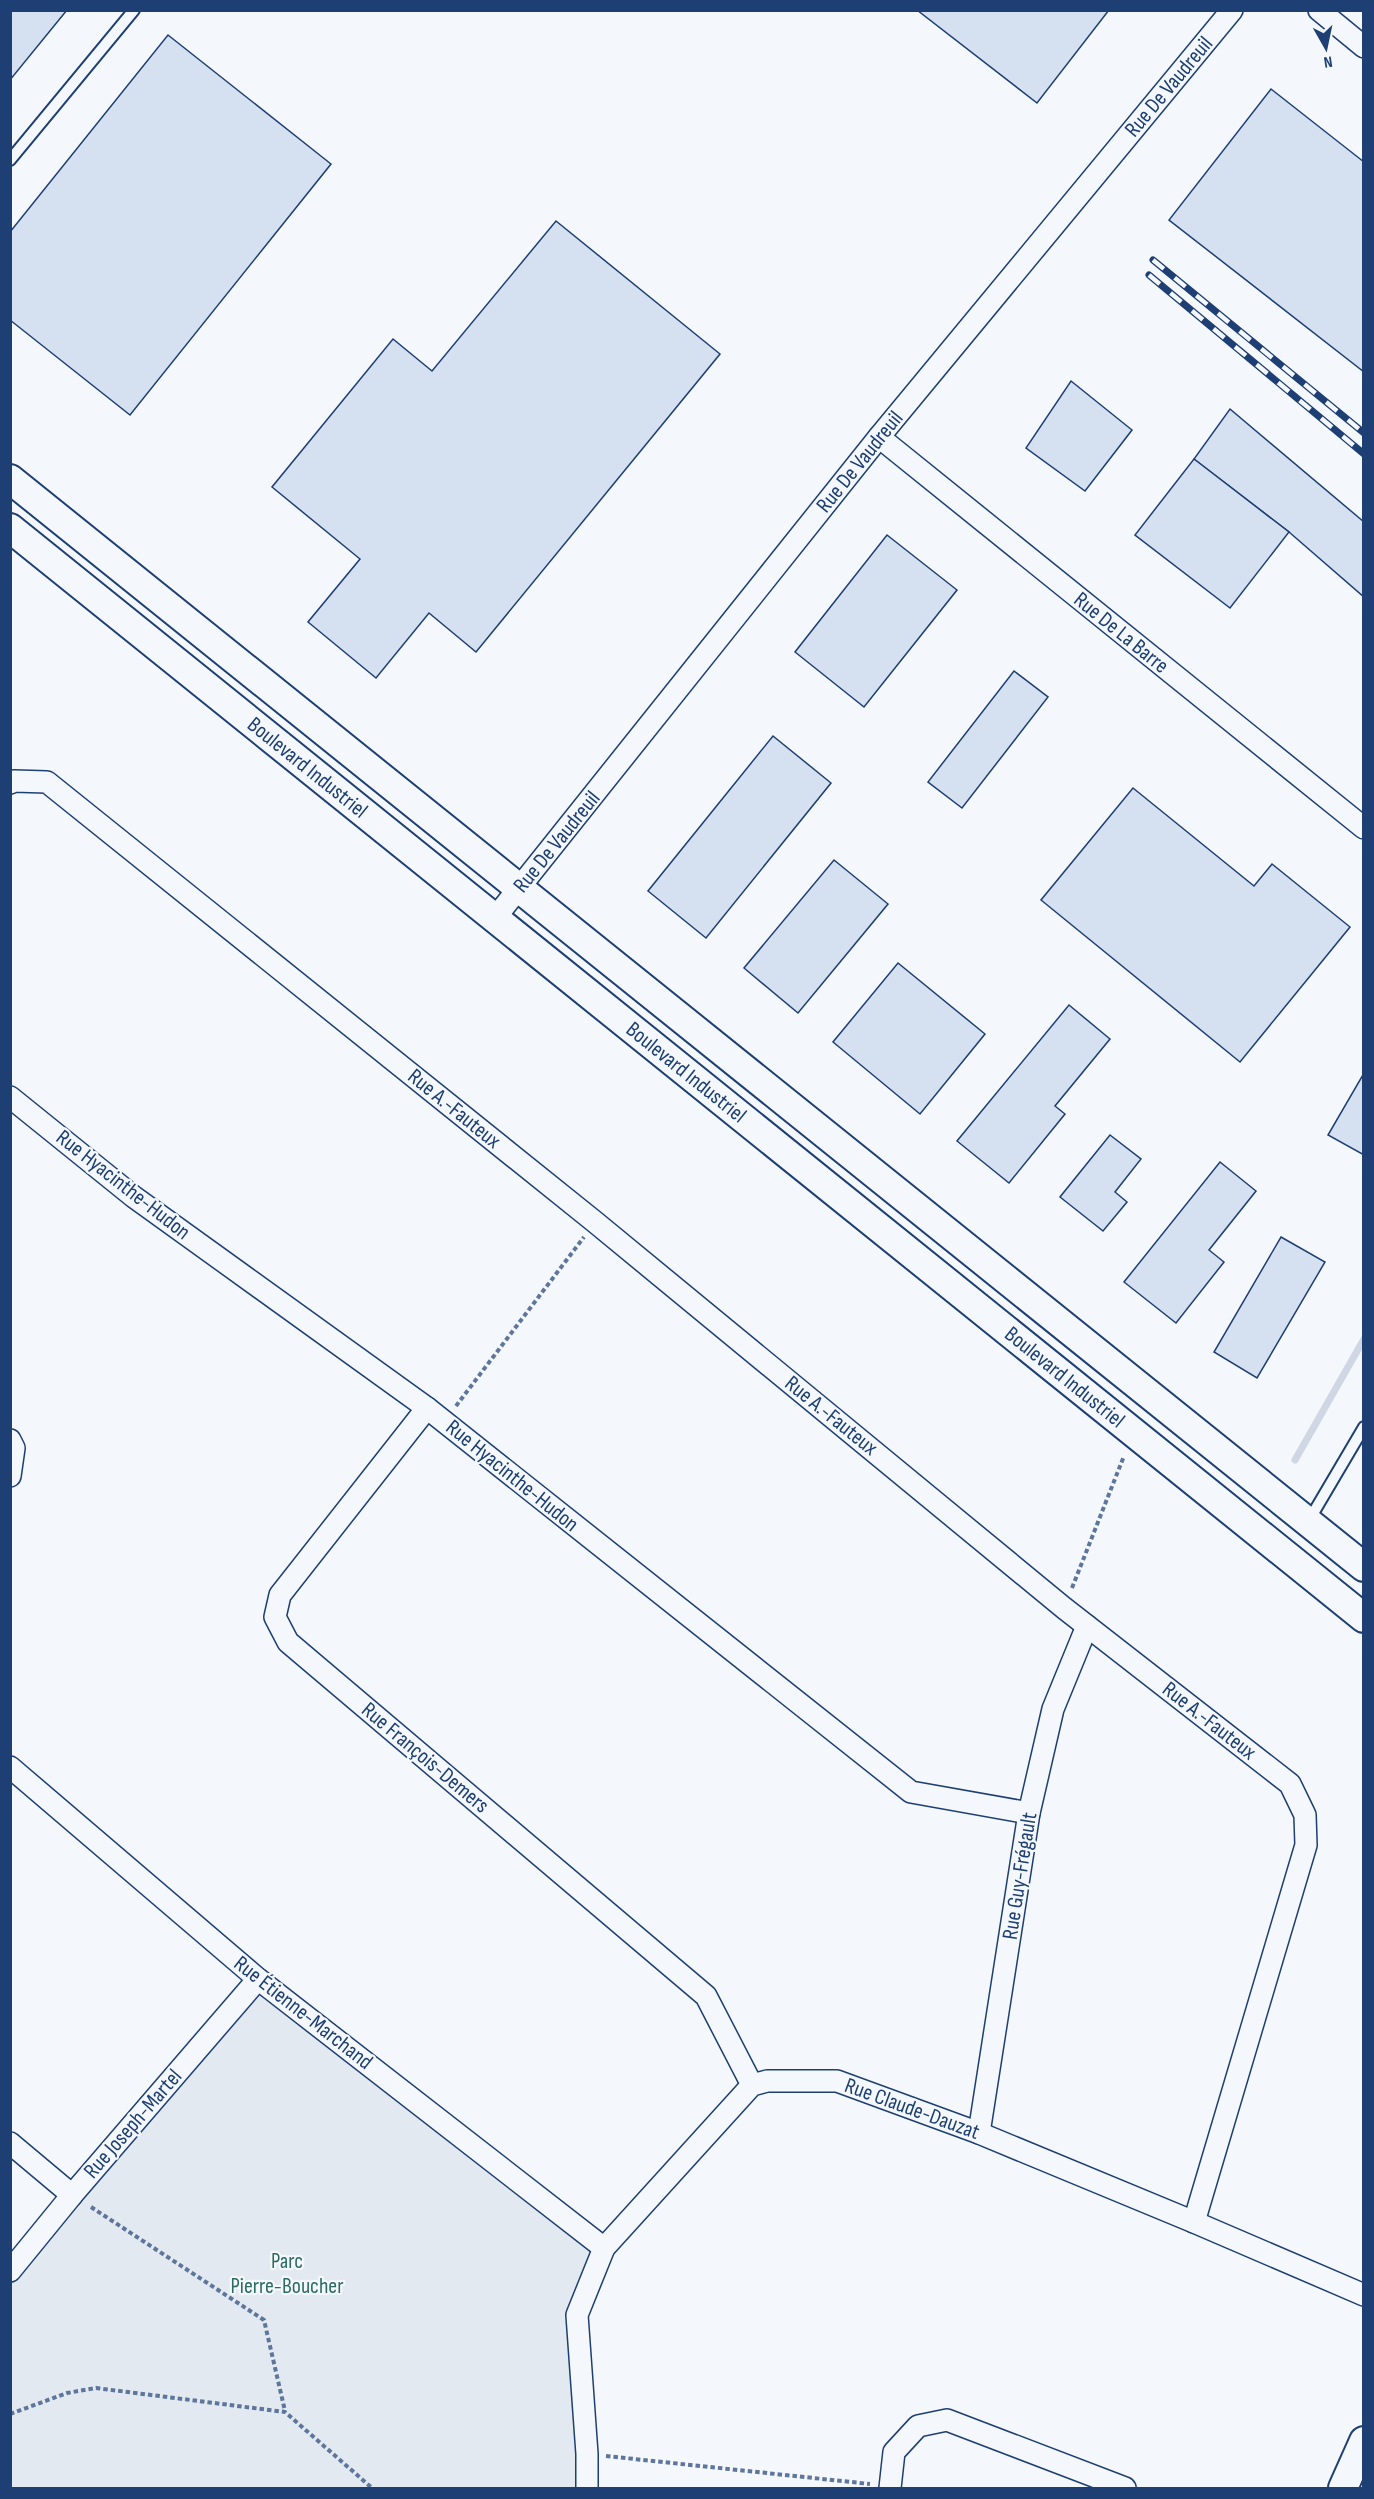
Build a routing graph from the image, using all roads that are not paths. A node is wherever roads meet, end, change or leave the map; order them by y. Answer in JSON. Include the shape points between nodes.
{"nodes":[{"id":1,"x":134,"y":10,"type":"edge"},
{"id":2,"x":1232,"y":10,"type":"edge"},
{"id":3,"x":1319,"y":10,"type":"edge"},
{"id":4,"x":1364,"y":47,"type":"edge"},
{"id":5,"x":10,"y":160,"type":"edge"},
{"id":6,"x":879,"y":437,"type":"junction"},
{"id":7,"x":10,"y":478,"type":"edge"},
{"id":8,"x":10,"y":528,"type":"edge"},
{"id":9,"x":81,"y":535,"type":"junction"},
{"id":10,"x":58,"y":566,"type":"junction"},
{"id":11,"x":10,"y":783,"type":"edge"},
{"id":12,"x":1364,"y":828,"type":"edge"},
{"id":13,"x":520,"y":888,"type":"junction"},
{"id":14,"x":495,"y":918,"type":"junction"},
{"id":15,"x":695,"y":1029,"type":"junction"},
{"id":16,"x":668,"y":1058,"type":"junction"},
{"id":17,"x":767,"y":1087,"type":"junction"},
{"id":18,"x":10,"y":1097,"type":"edge"},
{"id":19,"x":742,"y":1117,"type":"junction"},
{"id":20,"x":884,"y":1181,"type":"junction"},
{"id":21,"x":856,"y":1210,"type":"junction"},
{"id":22,"x":1055,"y":1319,"type":"junction"},
{"id":23,"x":1030,"y":1350,"type":"junction"},
{"id":24,"x":427,"y":1408,"type":"junction"},
{"id":25,"x":1364,"y":1427,"type":"edge"},
{"id":26,"x":10,"y":1440,"type":"edge"},
{"id":27,"x":1220,"y":1452,"type":"junction"},
{"id":28,"x":10,"y":1476,"type":"edge"},
{"id":29,"x":1195,"y":1483,"type":"junction"},
{"id":30,"x":1302,"y":1517,"type":"junction"},
{"id":31,"x":1272,"y":1544,"type":"junction"},
{"id":32,"x":1364,"y":1567,"type":"edge"},
{"id":33,"x":1364,"y":1618,"type":"edge"},
{"id":34,"x":1087,"y":1626,"type":"junction"},
{"id":35,"x":10,"y":1767,"type":"edge"},
{"id":36,"x":1029,"y":1813,"type":"junction"},
{"id":37,"x":258,"y":1979,"type":"junction"},
{"id":38,"x":752,"y":2085,"type":"junction"},
{"id":39,"x":979,"y":2133,"type":"junction"},
{"id":40,"x":10,"y":2143,"type":"edge"},
{"id":41,"x":72,"y":2195,"type":"junction"},
{"id":42,"x":1194,"y":2222,"type":"junction"},
{"id":43,"x":604,"y":2248,"type":"junction"},
{"id":44,"x":10,"y":2271,"type":"edge"},
{"id":45,"x":1364,"y":2295,"type":"edge"},
{"id":46,"x":1364,"y":2442,"type":"edge"},
{"id":47,"x":890,"y":2487,"type":"edge"},
{"id":48,"x":587,"y":2488,"type":"edge"},
{"id":49,"x":1125,"y":2488,"type":"edge"},
{"id":50,"x":1343,"y":2488,"type":"edge"}],
"edges":[{"from":1,"to":5,"type":"lane"},
{"from":2,"to":6,"type":"street","name":"Rue De Vaudreuil"},
{"from":3,"to":4,"type":"street"},
{"from":6,"to":12,"type":"street","name":"Rue De La Barre"},
{"from":6,"to":13,"type":"street","name":"Rue De Vaudreuil"},
{"from":7,"to":9,"type":"street","name":"Boulevard Industriel"},
{"from":8,"to":10,"type":"street","name":"Boulevard Industriel"},
{"from":9,"to":10,"type":"street"},
{"from":9,"to":13,"type":"street","name":"Boulevard Industriel"},
{"from":10,"to":14,"type":"street","name":"Boulevard Industriel"},
{"from":11,"to":34,"type":"street","name":"Rue A.-Fauteux","via":[[47,782],[595,1222]]},
{"from":13,"to":14,"type":"street","name":"Rue De Vaudreuil"},
{"from":13,"to":15,"type":"street","name":"Boulevard Industriel"},
{"from":14,"to":16,"type":"street","name":"Boulevard Industriel"},
{"from":15,"to":16,"type":"street"},
{"from":15,"to":17,"type":"street","name":"Boulevard Industriel"},
{"from":16,"to":19,"type":"street","name":"Boulevard Industriel"},
{"from":17,"to":19,"type":"street"},
{"from":17,"to":20,"type":"street","name":"Boulevard Industriel"},
{"from":18,"to":24,"type":"street","name":"Rue Hyacinthe-Hudon","via":[[134,1197]]},
{"from":19,"to":21,"type":"street","name":"Boulevard Industriel"},
{"from":20,"to":21,"type":"street"},
{"from":20,"to":22,"type":"street","name":"Boulevard Industriel"},
{"from":21,"to":23,"type":"street","name":"Boulevard Industriel"},
{"from":22,"to":23,"type":"street"},
{"from":22,"to":27,"type":"street","name":"Boulevard Industriel"},
{"from":23,"to":29,"type":"street","name":"Boulevard Industriel"},
{"from":24,"to":36,"type":"street","name":"Rue Hyacinthe-Hudon","via":[[911,1792]]},
{"from":24,"to":38,"type":"street","name":"Rue François-Demers","via":[[280,1595],[276,1617],[288,1642],[706,1996]]},
{"from":25,"to":30,"type":"lane"},
{"from":26,"to":28,"type":"street","via":[[14,1448]]},
{"from":27,"to":29,"type":"street"},
{"from":27,"to":30,"type":"street","name":"Boulevard Industriel"},
{"from":29,"to":31,"type":"street","name":"Boulevard Industriel"},
{"from":30,"to":31,"type":"street"},
{"from":30,"to":32,"type":"street","name":"Boulevard Industriel"},
{"from":31,"to":33,"type":"street","name":"Boulevard Industriel"},
{"from":34,"to":36,"type":"street","name":"Rue Guy-Frégault","via":[[1053,1709]]},
{"from":34,"to":42,"type":"street","name":"Rue A.-Fauteux","via":[[1290,1784],[1305,1815],[1306,1845]]},
{"from":35,"to":37,"type":"street","name":"Rue Étienne-Marchand"},
{"from":36,"to":39,"type":"street","name":"Rue Guy-Frégault"},
{"from":37,"to":41,"type":"street","name":"Rue Joseph-Martel"},
{"from":37,"to":43,"type":"street","name":"Rue Étienne-Marchand"},
{"from":38,"to":39,"type":"street","name":"Rue Claude-Dauzat","via":[[767,2081],[837,2081]]},
{"from":38,"to":43,"type":"street"},
{"from":39,"to":42,"type":"street","name":"Rue Claude-Dauzat"},
{"from":40,"to":41,"type":"street"},
{"from":41,"to":44,"type":"street","name":"Rue Joseph-Martel"},
{"from":42,"to":45,"type":"street","name":"Rue Claude-Dauzat"},
{"from":43,"to":48,"type":"street","via":[[578,2315]]},
{"from":46,"to":50,"type":"street"},
{"from":47,"to":49,"type":"street","via":[[894,2452],[918,2426],[947,2420]]}]}
